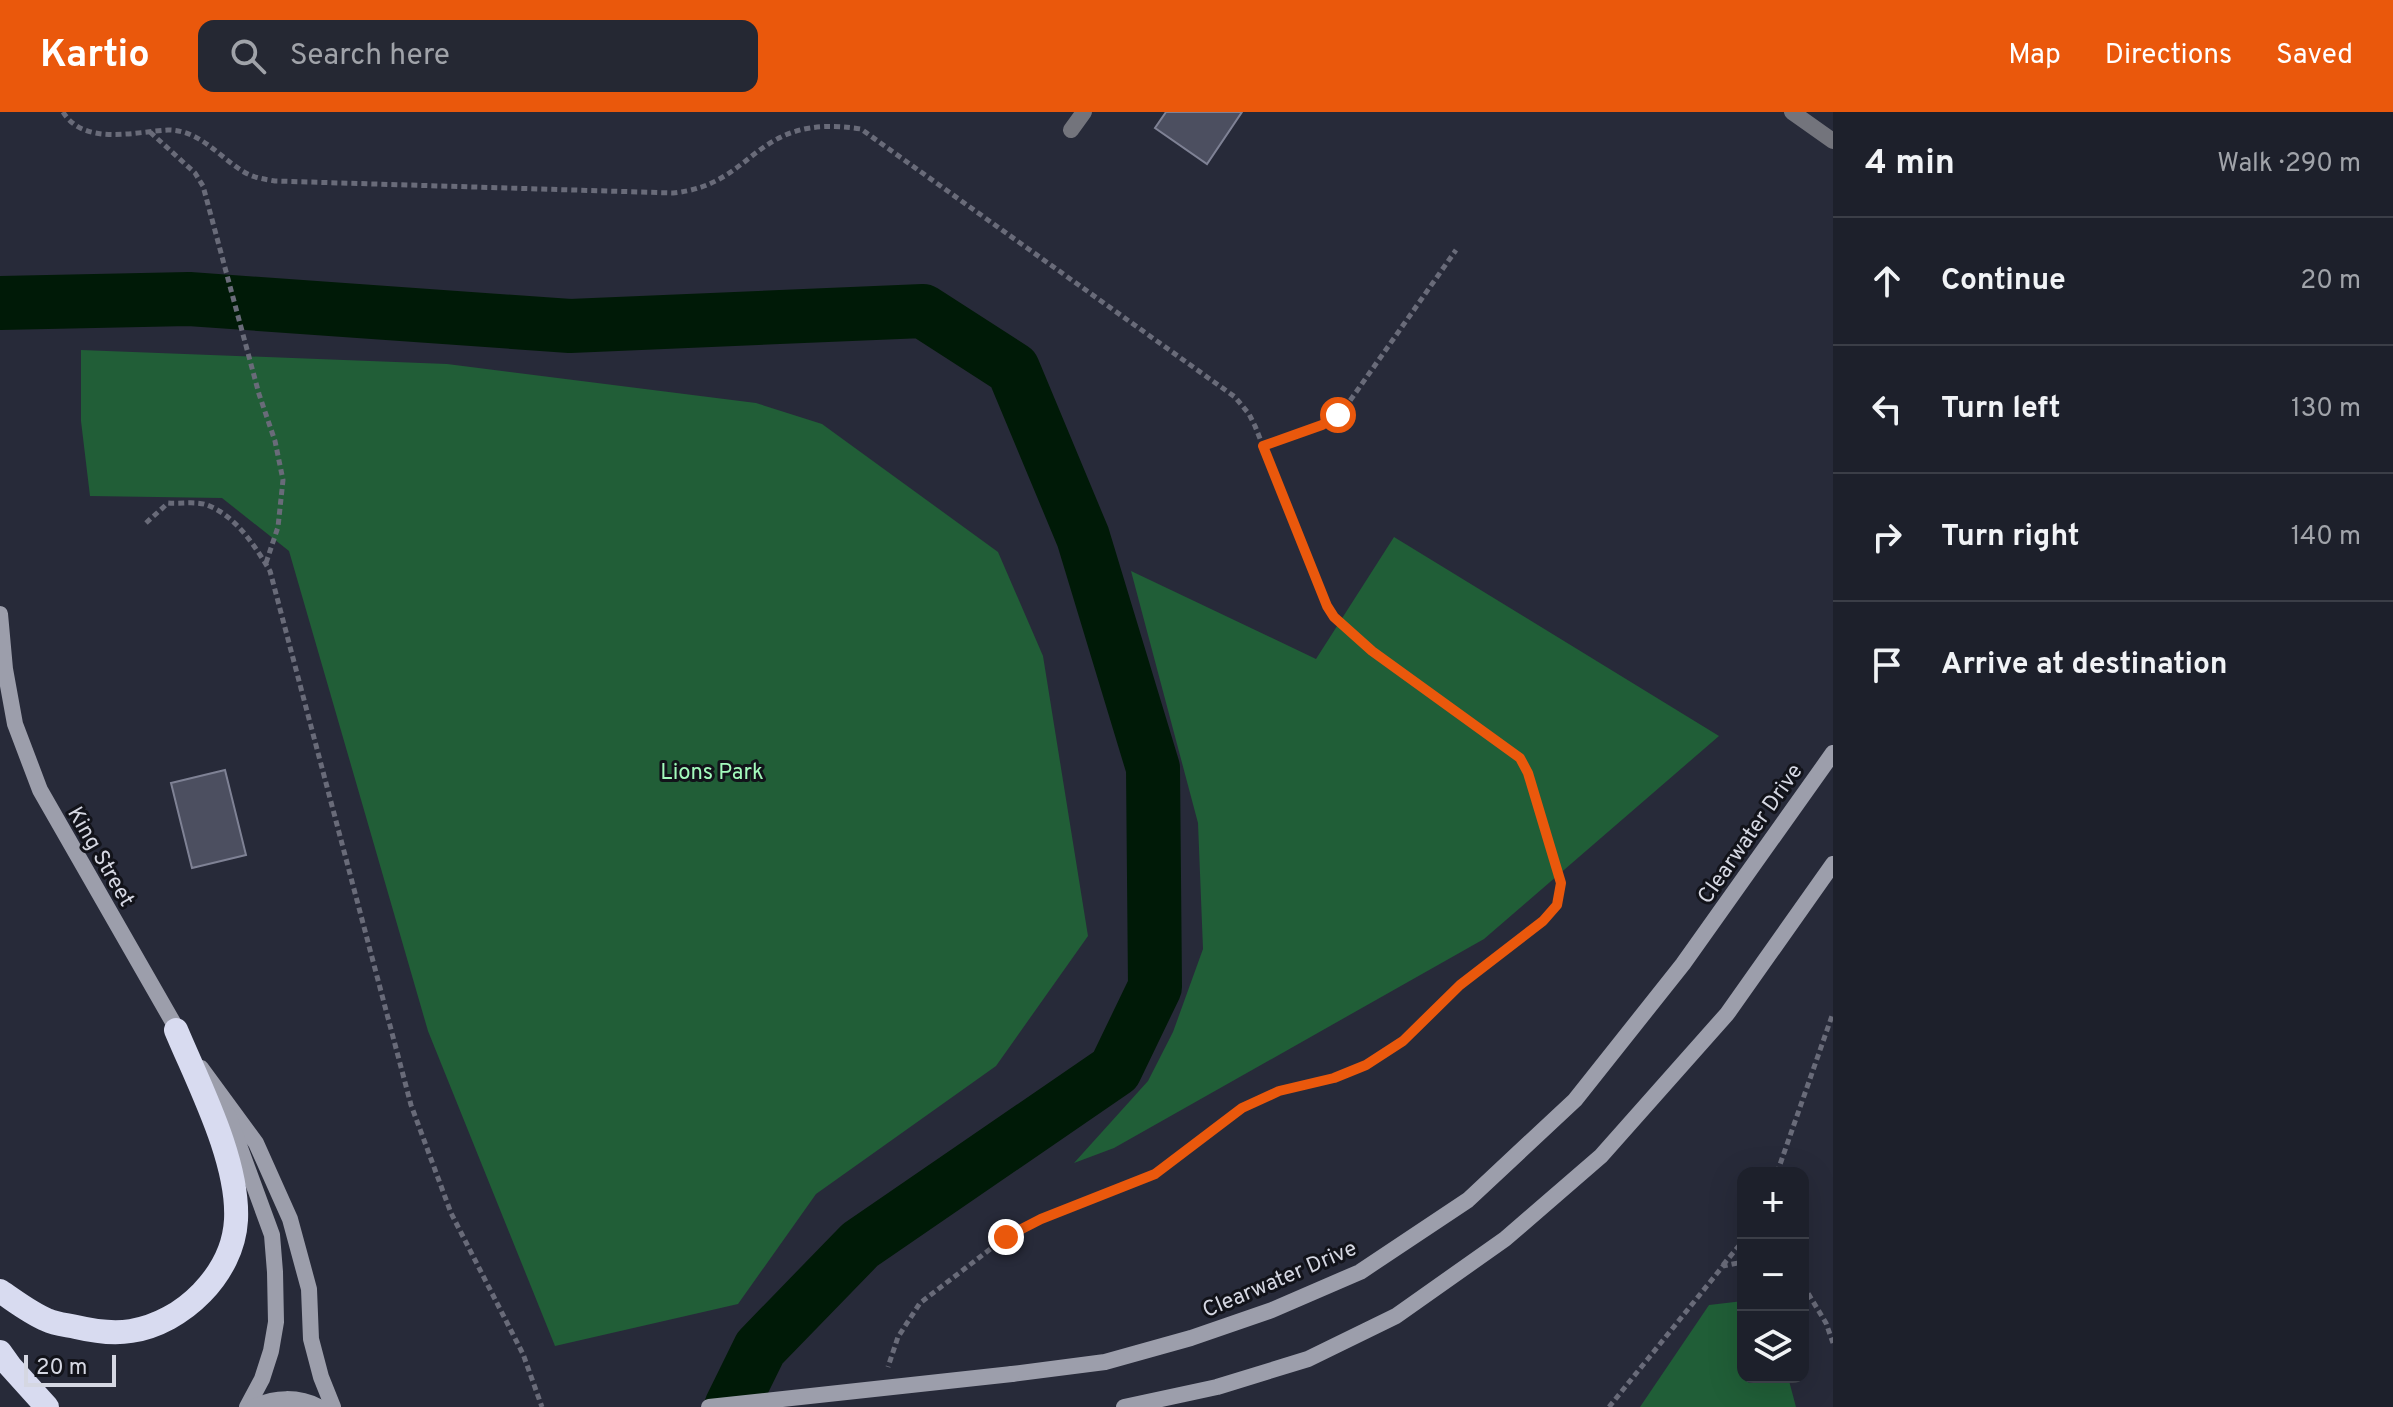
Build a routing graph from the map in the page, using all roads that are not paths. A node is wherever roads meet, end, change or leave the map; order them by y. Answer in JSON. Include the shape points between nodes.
{"nodes":[{"id":1,"x":1084,"y":112,"type":"edge"},
{"id":2,"x":1792,"y":112,"type":"edge"},
{"id":3,"x":1071,"y":130,"type":"dead end"},
{"id":4,"x":1833,"y":141,"type":"edge"},
{"id":5,"x":0,"y":614,"type":"edge"},
{"id":6,"x":1833,"y":753,"type":"edge"},
{"id":7,"x":1833,"y":864,"type":"edge"},
{"id":8,"x":176,"y":1030,"type":"junction"},
{"id":9,"x":222,"y":1098,"type":"junction"},
{"id":10,"x":0,"y":1291,"type":"edge"},
{"id":11,"x":0,"y":1352,"type":"edge"},
{"id":12,"x":47,"y":1407,"type":"edge"},
{"id":13,"x":247,"y":1407,"type":"edge"},
{"id":14,"x":254,"y":1407,"type":"edge"},
{"id":15,"x":319,"y":1407,"type":"edge"},
{"id":16,"x":333,"y":1407,"type":"edge"},
{"id":17,"x":709,"y":1407,"type":"edge"},
{"id":18,"x":1124,"y":1407,"type":"edge"}],
"edges":[{"from":1,"to":3,"type":"street"},
{"from":2,"to":4,"type":"street"},
{"from":5,"to":8,"type":"main road","name":"King Street","via":[[15,724],[40,790]]},
{"from":6,"to":17,"type":"main road","name":"Clearwater Drive","bridge":true,"via":[[1683,964],[1575,1100],[1468,1200],[1360,1272],[1272,1310],[1105,1362]]},
{"from":7,"to":18,"type":"main road","via":[[1727,1014],[1601,1156],[1505,1239],[1396,1316],[1308,1359],[1217,1387]]},
{"from":8,"to":9,"type":"main road","name":"King Street"},
{"from":8,"to":10,"type":"highway","via":[[228,1157],[234,1191],[236,1221],[228,1255],[210,1283],[191,1304],[164,1321],[131,1331],[96,1331],[48,1321]]},
{"from":9,"to":13,"type":"main road","name":"King Street","via":[[272,1235],[276,1322],[262,1379]]},
{"from":9,"to":16,"type":"main road","name":"King Street","via":[[256,1143],[290,1219],[309,1289],[311,1339]]},
{"from":11,"to":12,"type":"highway"},
{"from":14,"to":15,"type":"main road","via":[[289,1398]]}]}
